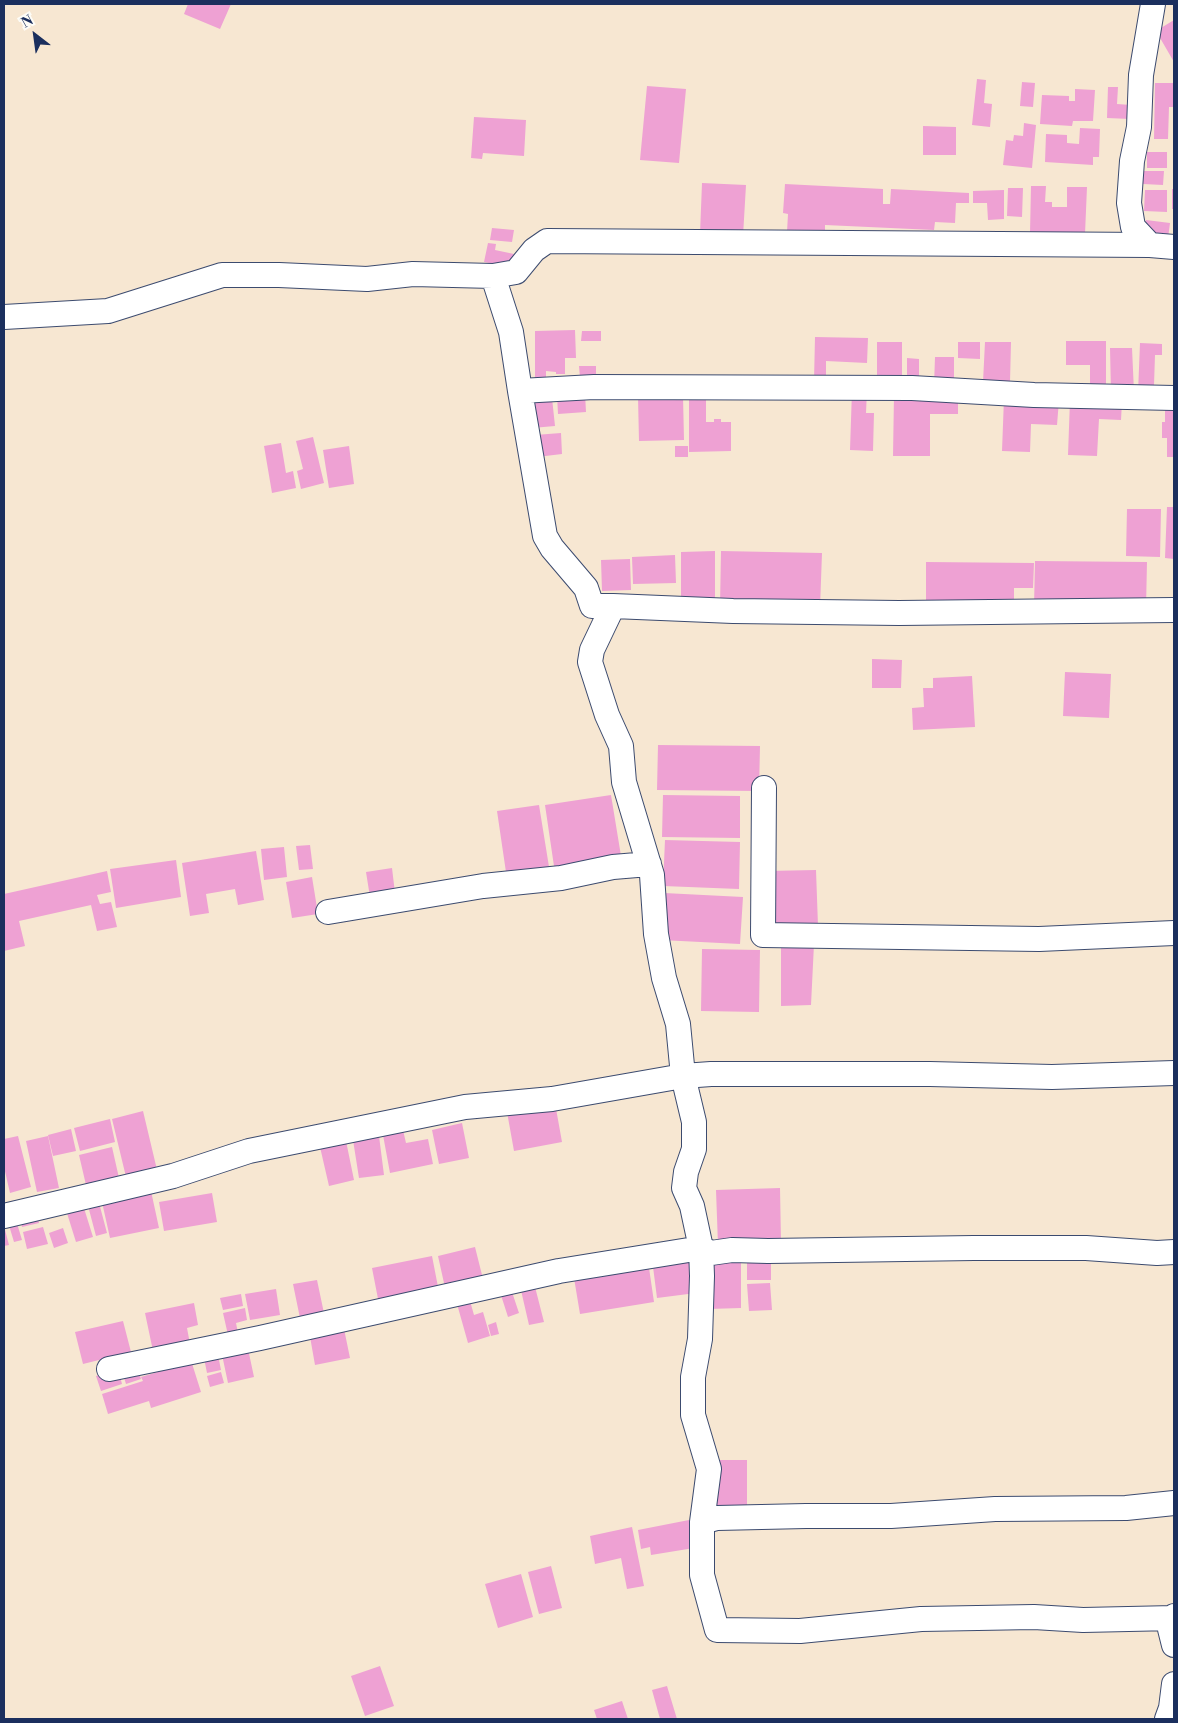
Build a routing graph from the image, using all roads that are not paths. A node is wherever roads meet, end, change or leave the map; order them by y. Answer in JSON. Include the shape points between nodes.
{"nodes":[{"id":1,"x":1153,"y":4,"type":"edge"},
{"id":2,"x":1150,"y":246,"type":"junction"},
{"id":3,"x":1174,"y":247,"type":"edge"},
{"id":4,"x":493,"y":276,"type":"junction"},
{"id":5,"x":4,"y":317,"type":"edge"},
{"id":6,"x":520,"y":391,"type":"junction"},
{"id":7,"x":1174,"y":398,"type":"edge"},
{"id":8,"x":613,"y":606,"type":"junction"},
{"id":9,"x":1174,"y":610,"type":"edge"},
{"id":10,"x":764,"y":788,"type":"dead end"},
{"id":11,"x":648,"y":864,"type":"junction"},
{"id":12,"x":328,"y":912,"type":"dead end"},
{"id":13,"x":1174,"y":933,"type":"edge"},
{"id":14,"x":1174,"y":1073,"type":"edge"},
{"id":15,"x":683,"y":1076,"type":"junction"},
{"id":16,"x":4,"y":1216,"type":"edge"},
{"id":17,"x":701,"y":1248,"type":"junction"},
{"id":18,"x":1174,"y":1252,"type":"edge"},
{"id":19,"x":109,"y":1369,"type":"dead end"},
{"id":20,"x":1174,"y":1503,"type":"edge"},
{"id":21,"x":702,"y":1522,"type":"junction"},
{"id":22,"x":1174,"y":1617,"type":"edge"},
{"id":23,"x":1174,"y":1645,"type":"edge"},
{"id":24,"x":1174,"y":1684,"type":"edge"},
{"id":25,"x":1167,"y":1719,"type":"edge"}],
"edges":[{"from":1,"to":2,"type":"street","via":[[1141,75],[1139,127],[1129,203],[1133,227]]},
{"from":2,"to":3,"type":"street"},
{"from":2,"to":4,"type":"street","via":[[547,241],[534,250],[516,272]]},
{"from":4,"to":5,"type":"street","via":[[412,274],[367,279],[222,275],[108,312]]},
{"from":4,"to":6,"type":"street","via":[[511,332]]},
{"from":6,"to":7,"type":"street","via":[[632,387],[912,388]]},
{"from":6,"to":8,"type":"street","via":[[545,536],[586,588],[592,606]]},
{"from":8,"to":9,"type":"street","via":[[890,613]]},
{"from":8,"to":11,"type":"street","via":[[592,650],[590,662],[621,746],[624,782]]},
{"from":10,"to":13,"type":"street","via":[[763,935],[1040,939]]},
{"from":11,"to":12,"type":"street","via":[[483,886]]},
{"from":11,"to":15,"type":"street","via":[[664,978],[678,1024]]},
{"from":14,"to":15,"type":"street","via":[[1052,1077],[900,1074]]},
{"from":15,"to":16,"type":"street","via":[[552,1099],[465,1107],[258,1149],[173,1176]]},
{"from":15,"to":17,"type":"street","via":[[694,1122],[694,1149],[684,1188],[692,1206]]},
{"from":17,"to":18,"type":"street","via":[[711,1253],[732,1250],[974,1248]]},
{"from":17,"to":19,"type":"street","via":[[559,1271]]},
{"from":17,"to":21,"type":"street","via":[[700,1339],[693,1377],[693,1415],[708,1469]]},
{"from":20,"to":21,"type":"street","via":[[1126,1508],[995,1509],[891,1516],[717,1518]]},
{"from":21,"to":22,"type":"street","via":[[702,1575],[717,1630],[800,1631],[921,1619]]},
{"from":22,"to":23,"type":"street","via":[[1170,1629]]},
{"from":24,"to":25,"type":"street"}]}
